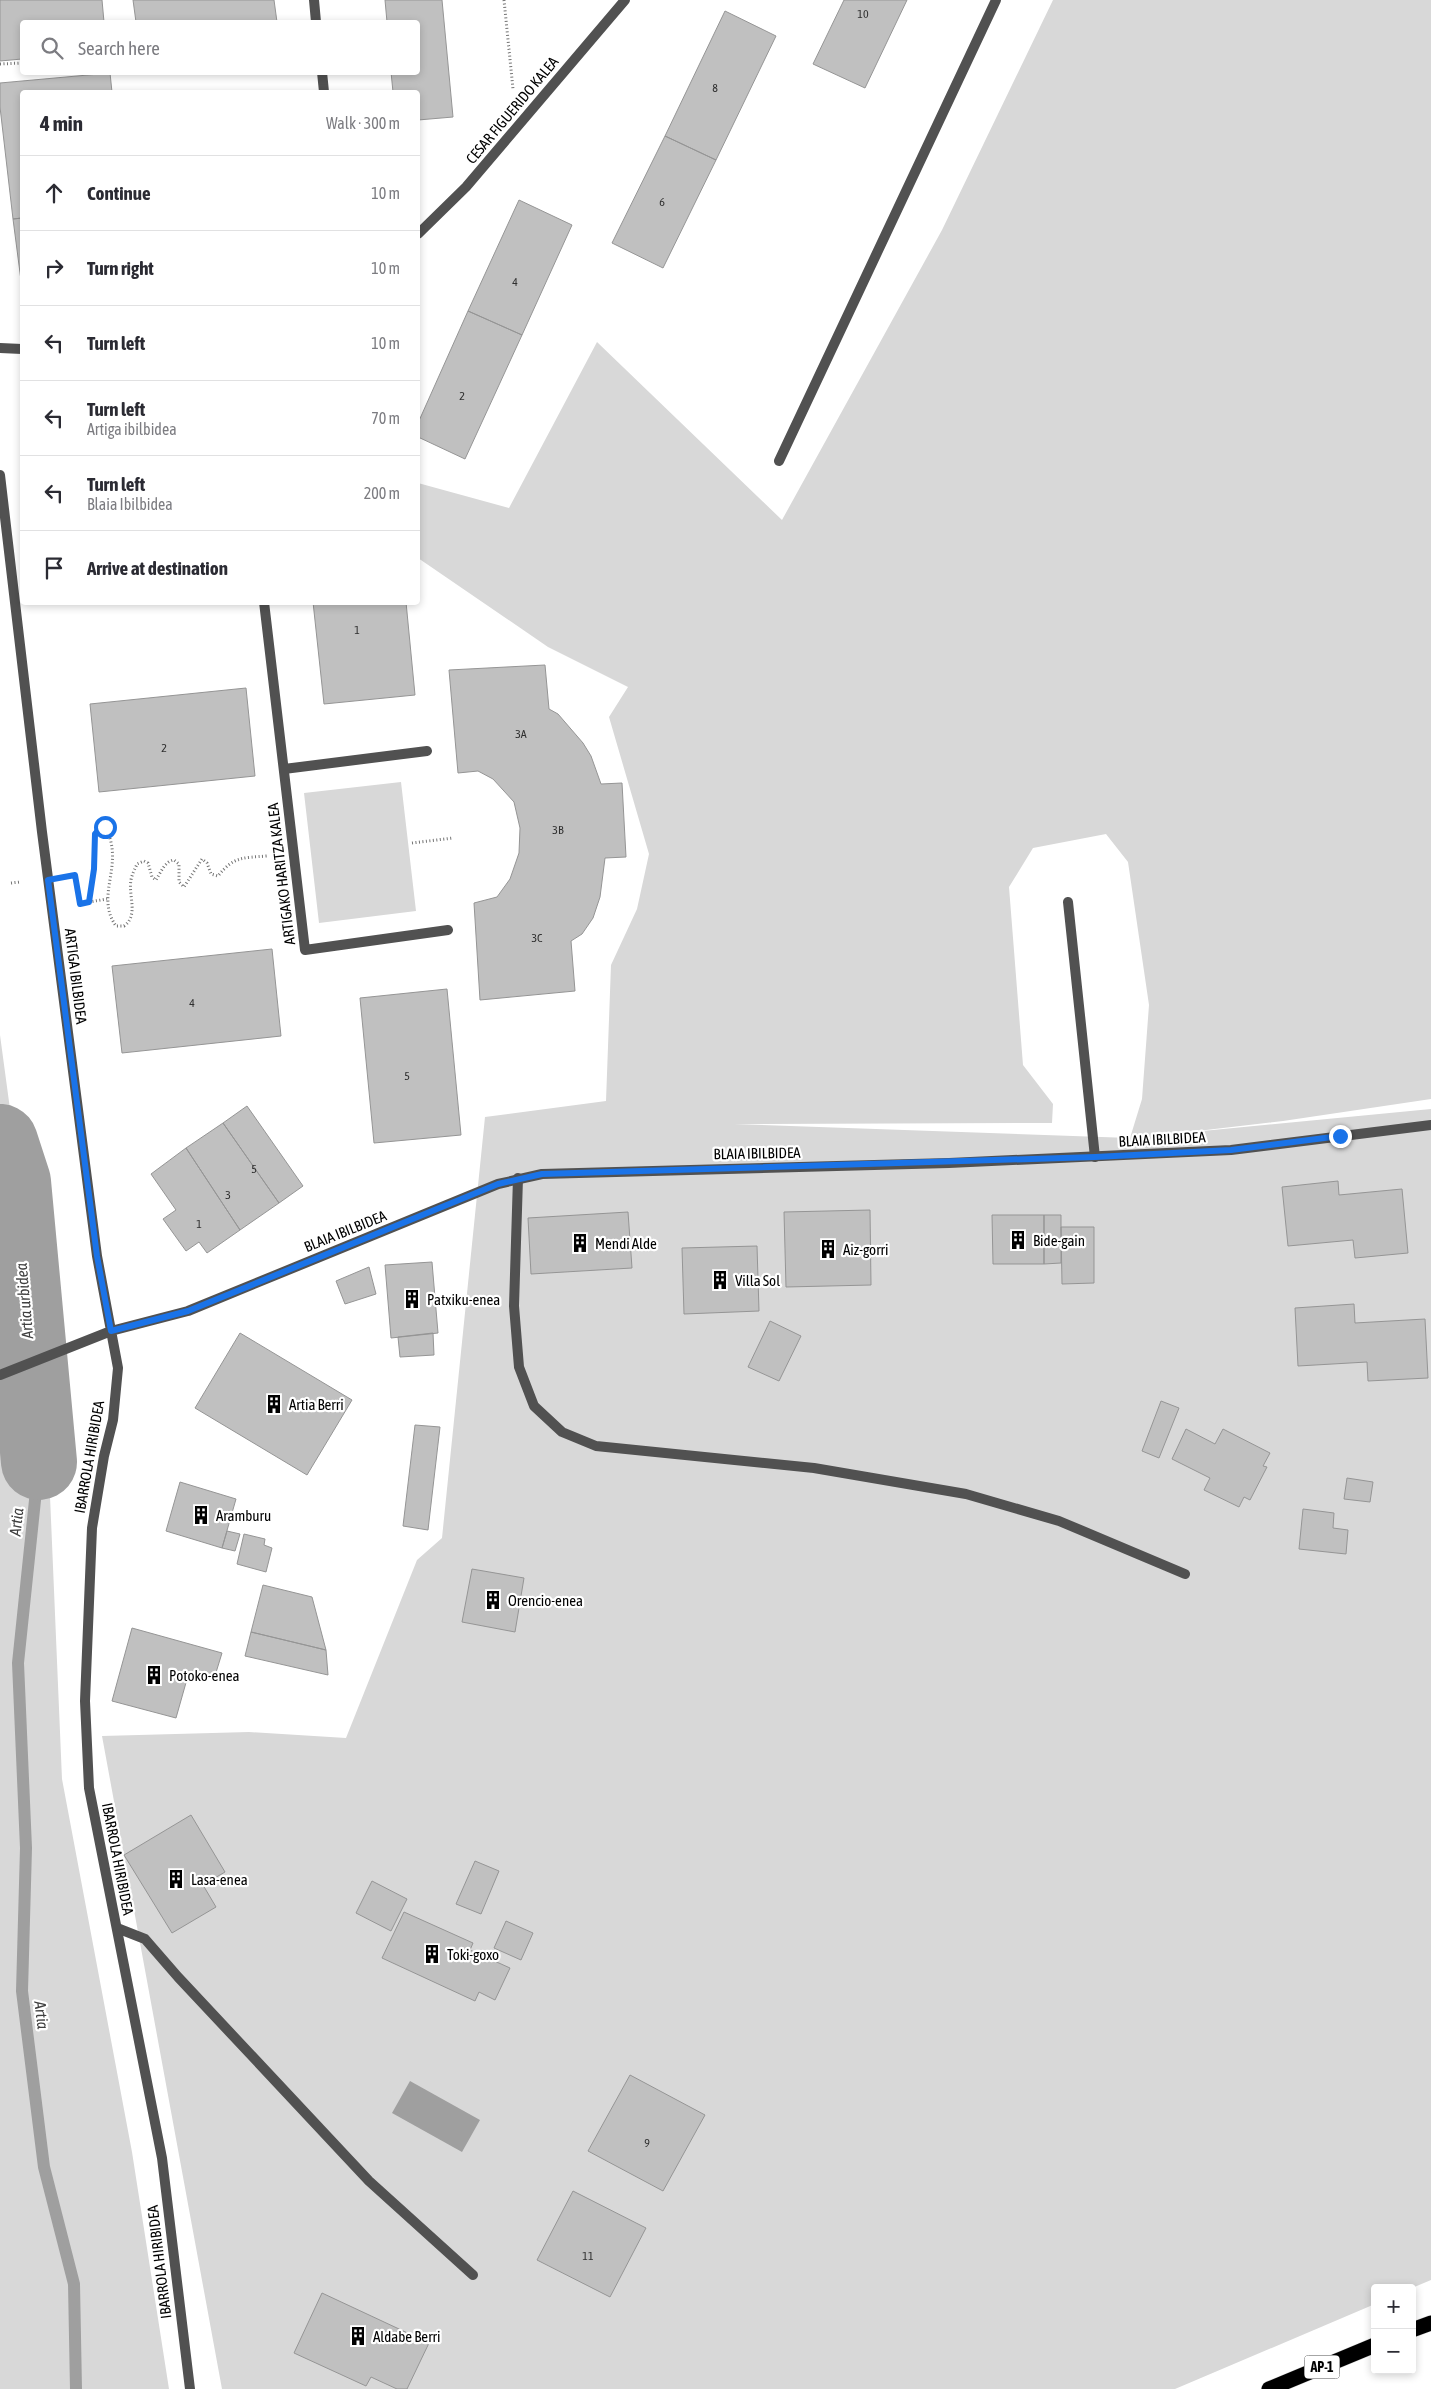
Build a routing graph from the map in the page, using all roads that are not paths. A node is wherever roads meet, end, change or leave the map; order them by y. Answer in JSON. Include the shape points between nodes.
{"nodes":[{"id":1,"x":314,"y":0,"type":"edge"},
{"id":2,"x":625,"y":0,"type":"edge"},
{"id":3,"x":996,"y":0,"type":"edge"},
{"id":4,"x":316,"y":20,"type":"edge"},
{"id":5,"x":322,"y":75,"type":"edge"},
{"id":6,"x":324,"y":90,"type":"edge"},
{"id":7,"x":420,"y":232,"type":"edge"},
{"id":8,"x":0,"y":348,"type":"edge"},
{"id":9,"x":20,"y":349,"type":"edge"},
{"id":10,"x":780,"y":461,"type":"dead end"},
{"id":11,"x":0,"y":475,"type":"edge"},
{"id":12,"x":264,"y":605,"type":"edge"},
{"id":13,"x":427,"y":751,"type":"dead end"},
{"id":14,"x":284,"y":769,"type":"junction"},
{"id":15,"x":1068,"y":902,"type":"dead end"},
{"id":16,"x":448,"y":930,"type":"dead end"},
{"id":17,"x":1431,"y":1125,"type":"edge"},
{"id":18,"x":1095,"y":1157,"type":"junction"},
{"id":19,"x":518,"y":1178,"type":"junction"},
{"id":20,"x":111,"y":1331,"type":"junction"},
{"id":21,"x":0,"y":1375,"type":"edge"},
{"id":22,"x":1185,"y":1574,"type":"dead end"},
{"id":23,"x":117,"y":1928,"type":"junction"},
{"id":24,"x":473,"y":2275,"type":"dead end"},
{"id":25,"x":1431,"y":2323,"type":"edge"},
{"id":26,"x":1415,"y":2329,"type":"edge"},
{"id":27,"x":1371,"y":2348,"type":"edge"},
{"id":28,"x":190,"y":2389,"type":"edge"},
{"id":29,"x":1270,"y":2389,"type":"edge"}],
"edges":[{"from":1,"to":4,"type":"street"},
{"from":2,"to":7,"type":"street","name":"CESAR FIGUERIDO KALEA","via":[[466,187]]},
{"from":3,"to":10,"type":"street"},
{"from":5,"to":6,"type":"street"},
{"from":8,"to":9,"type":"street"},
{"from":11,"to":20,"type":"street","name":"ARTIGA IBILBIDEA","via":[[48,880],[97,1256]]},
{"from":12,"to":14,"type":"street","name":"ARTIGAKO HARITZA KALEA"},
{"from":13,"to":14,"type":"street"},
{"from":14,"to":16,"type":"street","name":"ARTIGAKO HARITZA KALEA","via":[[305,950]]},
{"from":15,"to":18,"type":"street"},
{"from":17,"to":18,"type":"street","name":"BLAIA IBILBIDEA","via":[[1231,1150]]},
{"from":18,"to":19,"type":"street","name":"BLAIA IBILBIDEA","via":[[542,1174]]},
{"from":19,"to":20,"type":"street","name":"BLAIA IBILBIDEA","via":[[188,1311]]},
{"from":19,"to":22,"type":"street","via":[[514,1306],[519,1367],[534,1406],[562,1432],[596,1446],[814,1468],[966,1494],[1059,1521]]},
{"from":20,"to":21,"type":"street","name":"BLAIA IBILBIDEA"},
{"from":20,"to":23,"type":"street","name":"IBARROLA HIRIBIDEA","via":[[118,1368],[113,1420],[92,1528],[84,1701],[89,1788]]},
{"from":23,"to":24,"type":"street","via":[[145,1939],[369,2181]]},
{"from":23,"to":28,"type":"street","name":"IBARROLA HIRIBIDEA","via":[[162,2158]]},
{"from":25,"to":26,"type":"highway"},
{"from":27,"to":29,"type":"highway","number":"AP-1"}]}
